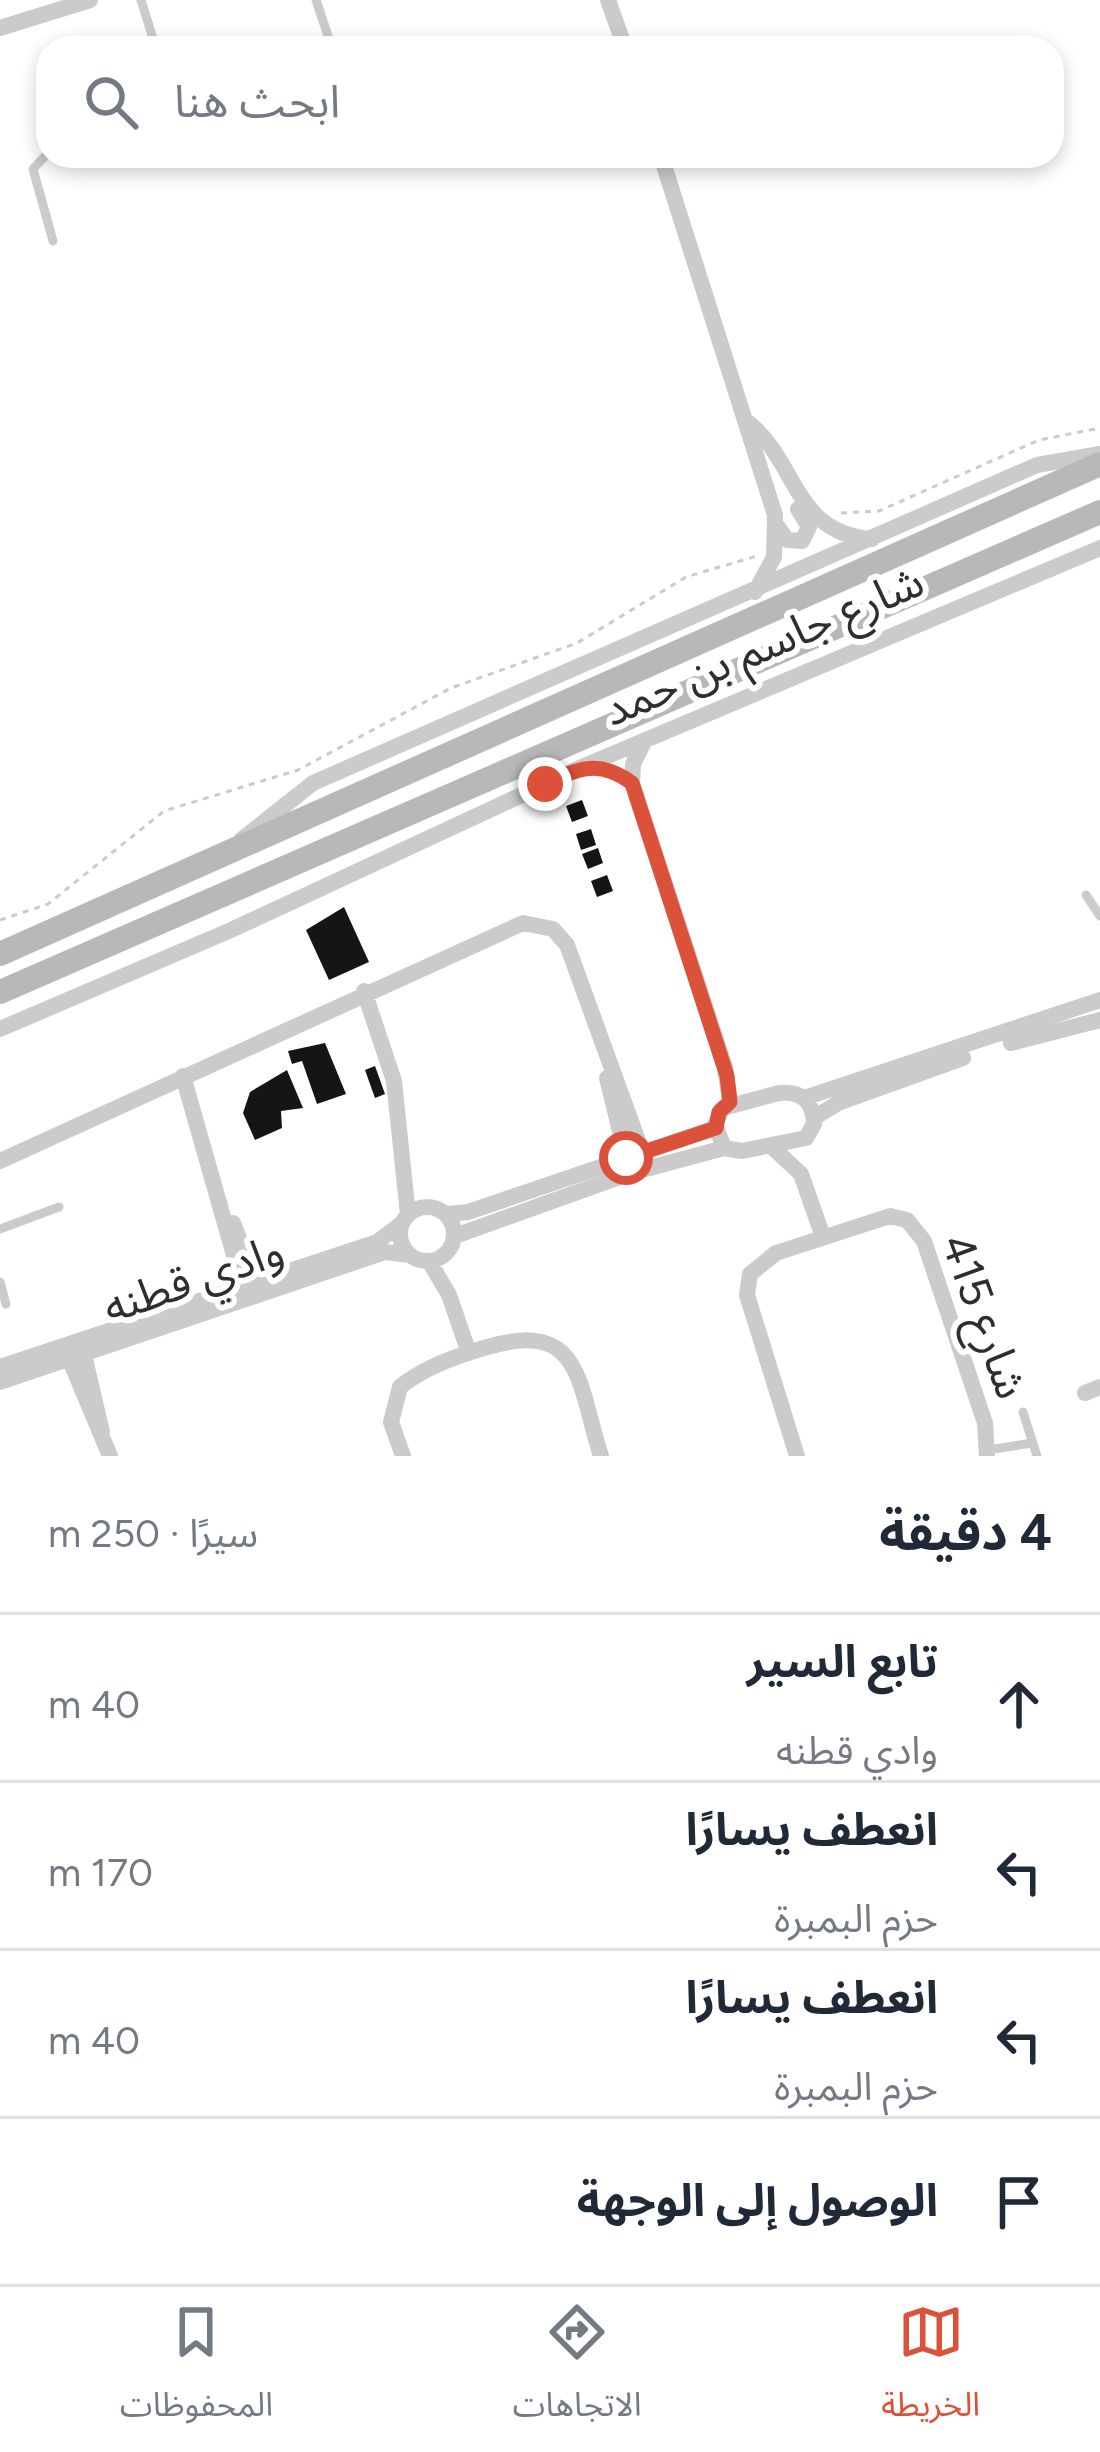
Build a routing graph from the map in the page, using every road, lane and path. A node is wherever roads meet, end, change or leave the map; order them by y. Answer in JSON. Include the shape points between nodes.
{"nodes":[{"id":1,"x":90,"y":0,"type":"edge"},
{"id":2,"x":141,"y":0,"type":"edge"},
{"id":3,"x":316,"y":0,"type":"edge"},
{"id":4,"x":616,"y":4,"type":"edge"},
{"id":5,"x":0,"y":28,"type":"edge"},
{"id":6,"x":152,"y":36,"type":"edge"},
{"id":7,"x":328,"y":36,"type":"edge"},
{"id":8,"x":623,"y":36,"type":"edge"},
{"id":9,"x":36,"y":166,"type":"edge"},
{"id":10,"x":665,"y":168,"type":"edge"},
{"id":11,"x":53,"y":242,"type":"dead end"},
{"id":12,"x":749,"y":423,"type":"junction"},
{"id":13,"x":1100,"y":428,"type":"edge"},
{"id":14,"x":1100,"y":454,"type":"edge"},
{"id":15,"x":1100,"y":464,"type":"edge"},
{"id":16,"x":794,"y":493,"type":"junction"},
{"id":17,"x":1100,"y":512,"type":"edge"},
{"id":18,"x":777,"y":525,"type":"junction"},
{"id":19,"x":828,"y":527,"type":"junction"},
{"id":20,"x":875,"y":539,"type":"junction"},
{"id":21,"x":1100,"y":548,"type":"edge"},
{"id":22,"x":774,"y":557,"type":"junction"},
{"id":23,"x":754,"y":592,"type":"junction"},
{"id":24,"x":644,"y":742,"type":"junction"},
{"id":25,"x":584,"y":766,"type":"junction"},
{"id":26,"x":632,"y":783,"type":"junction"},
{"id":27,"x":237,"y":844,"type":"junction"},
{"id":28,"x":1086,"y":895,"type":"dead end"},
{"id":29,"x":1100,"y":916,"type":"edge"},
{"id":30,"x":0,"y":920,"type":"edge"},
{"id":31,"x":0,"y":954,"type":"edge"},
{"id":32,"x":0,"y":992,"type":"edge"},
{"id":33,"x":364,"y":992,"type":"junction"},
{"id":34,"x":1100,"y":1000,"type":"edge"},
{"id":35,"x":1100,"y":1020,"type":"edge"},
{"id":36,"x":0,"y":1029,"type":"edge"},
{"id":37,"x":722,"y":1046,"type":"junction"},
{"id":38,"x":183,"y":1076,"type":"junction"},
{"id":39,"x":753,"y":1097,"type":"junction"},
{"id":40,"x":805,"y":1098,"type":"junction"},
{"id":41,"x":730,"y":1102,"type":"junction"},
{"id":42,"x":814,"y":1118,"type":"junction"},
{"id":43,"x":716,"y":1128,"type":"junction"},
{"id":44,"x":806,"y":1138,"type":"junction"},
{"id":45,"x":772,"y":1147,"type":"junction"},
{"id":46,"x":724,"y":1148,"type":"junction"},
{"id":47,"x":0,"y":1161,"type":"edge"},
{"id":48,"x":637,"y":1163,"type":"junction"},
{"id":49,"x":405,"y":1173,"type":"junction"},
{"id":50,"x":801,"y":1174,"type":"junction"},
{"id":51,"x":58,"y":1207,"type":"dead end"},
{"id":52,"x":439,"y":1210,"type":"junction"},
{"id":53,"x":405,"y":1219,"type":"junction"},
{"id":54,"x":0,"y":1229,"type":"edge"},
{"id":55,"x":455,"y":1235,"type":"junction"},
{"id":56,"x":823,"y":1237,"type":"junction"},
{"id":57,"x":410,"y":1255,"type":"junction"},
{"id":58,"x":437,"y":1258,"type":"junction"},
{"id":59,"x":0,"y":1282,"type":"edge"},
{"id":60,"x":251,"y":1289,"type":"junction"},
{"id":61,"x":6,"y":1304,"type":"dead end"},
{"id":62,"x":74,"y":1349,"type":"junction"},
{"id":63,"x":469,"y":1353,"type":"junction"},
{"id":64,"x":1,"y":1369,"type":"edge"},
{"id":65,"x":1023,"y":1412,"type":"dead end"},
{"id":66,"x":1032,"y":1442,"type":"junction"},
{"id":67,"x":988,"y":1453,"type":"edge"},
{"id":68,"x":110,"y":1456,"type":"edge"},
{"id":69,"x":403,"y":1456,"type":"edge"},
{"id":70,"x":601,"y":1456,"type":"edge"},
{"id":71,"x":797,"y":1456,"type":"edge"},
{"id":72,"x":1036,"y":1456,"type":"edge"}],
"edges":[{"from":1,"to":5,"type":"street"},
{"from":2,"to":6,"type":"lane"},
{"from":3,"to":7,"type":"lane"},
{"from":4,"to":8,"type":"street"},
{"from":9,"to":11,"type":"lane"},
{"from":10,"to":12,"type":"street"},
{"from":12,"to":16,"type":"street","via":[[766,437]]},
{"from":12,"to":18,"type":"street"},
{"from":13,"to":19,"type":"path","via":[[1039,440],[879,511],[840,513]]},
{"from":14,"to":20,"type":"street","name":"شارع جاسم بن حمد","via":[[1037,465]]},
{"from":15,"to":27,"type":"main road","name":"شارع جاسم بن حمد"},
{"from":16,"to":18,"type":"street","via":[[808,535],[790,541]]},
{"from":16,"to":19,"type":"street"},
{"from":17,"to":32,"type":"main road","name":"شارع جاسم بن حمد"},
{"from":18,"to":22,"type":"street"},
{"from":19,"to":20,"type":"street"},
{"from":20,"to":23,"type":"street","name":"شارع جاسم بن حمد"},
{"from":21,"to":24,"type":"street","name":"شارع جاسم بن حمد"},
{"from":22,"to":23,"type":"street"},
{"from":22,"to":30,"type":"path","via":[[686,577],[577,643],[451,688],[298,770],[164,812],[48,904]]},
{"from":23,"to":27,"type":"street","name":"شارع جاسم بن حمد","via":[[313,783]]},
{"from":24,"to":25,"type":"street","name":"شارع جاسم بن حمد"},
{"from":24,"to":26,"type":"street"},
{"from":25,"to":26,"type":"street"},
{"from":25,"to":36,"type":"street","name":"شارع جاسم بن حمد"},
{"from":26,"to":37,"type":"street"},
{"from":27,"to":31,"type":"main road","name":"شارع جاسم بن حمد"},
{"from":28,"to":29,"type":"lane"},
{"from":33,"to":38,"type":"street"},
{"from":33,"to":48,"type":"street","via":[[508,926],[543,925],[567,945]]},
{"from":33,"to":49,"type":"street","via":[[394,1081]]},
{"from":34,"to":40,"type":"street"},
{"from":35,"to":42,"type":"street","via":[[984,1050]]},
{"from":37,"to":39,"type":"street"},
{"from":37,"to":41,"type":"street"},
{"from":38,"to":47,"type":"street"},
{"from":38,"to":60,"type":"street"},
{"from":39,"to":40,"type":"street"},
{"from":39,"to":41,"type":"street"},
{"from":40,"to":42,"type":"street"},
{"from":41,"to":43,"type":"street"},
{"from":42,"to":44,"type":"street"},
{"from":43,"to":46,"type":"street"},
{"from":43,"to":48,"type":"street"},
{"from":44,"to":45,"type":"street"},
{"from":44,"to":50,"type":"street"},
{"from":45,"to":46,"type":"street"},
{"from":45,"to":50,"type":"street"},
{"from":46,"to":48,"type":"street"},
{"from":48,"to":52,"type":"street","via":[[469,1212]]},
{"from":48,"to":55,"type":"street"},
{"from":49,"to":52,"type":"street"},
{"from":49,"to":53,"type":"street"},
{"from":50,"to":56,"type":"street"},
{"from":51,"to":54,"type":"lane"},
{"from":52,"to":53,"type":"street"},
{"from":52,"to":55,"type":"street"},
{"from":53,"to":57,"type":"street","via":[[402,1244]]},
{"from":53,"to":60,"type":"street","name":"وادي قطنه","via":[[377,1242]]},
{"from":55,"to":58,"type":"street"},
{"from":56,"to":67,"type":"street","name":"شارع 415","via":[[890,1216],[920,1233],[986,1423]]},
{"from":56,"to":71,"type":"street","name":"شارع 415","via":[[765,1258],[746,1284]]},
{"from":57,"to":58,"type":"street"},
{"from":57,"to":60,"type":"street","name":"وادي قطنه","via":[[386,1252]]},
{"from":58,"to":63,"type":"street"},
{"from":59,"to":61,"type":"lane"},
{"from":60,"to":62,"type":"street","name":"وادي قطنه"},
{"from":62,"to":64,"type":"street","name":"وادي قطنه"},
{"from":62,"to":68,"type":"street","via":[[88,1413]]},
{"from":63,"to":69,"type":"street","via":[[400,1387],[391,1421]]},
{"from":63,"to":70,"type":"street","via":[[528,1336],[561,1350]]},
{"from":65,"to":66,"type":"lane"},
{"from":66,"to":67,"type":"lane"},
{"from":66,"to":72,"type":"lane"}]}
